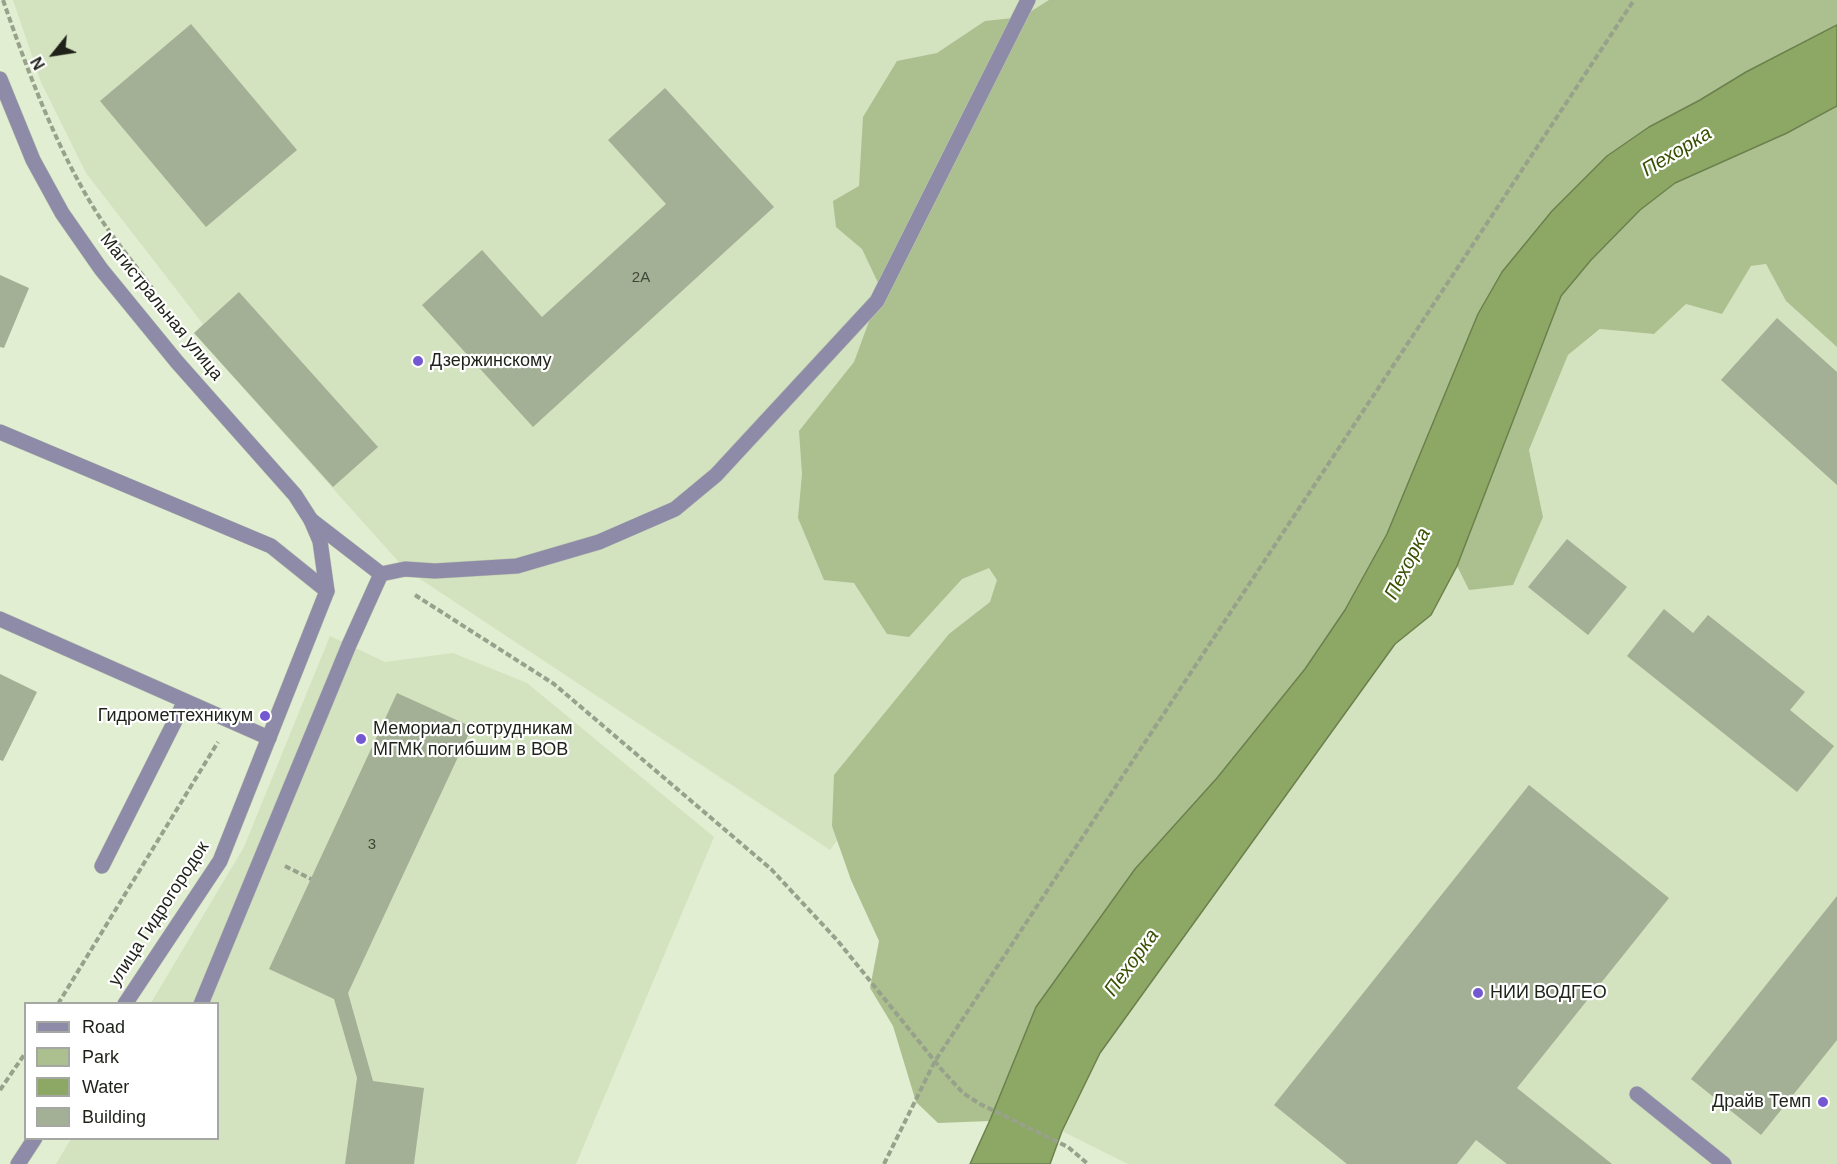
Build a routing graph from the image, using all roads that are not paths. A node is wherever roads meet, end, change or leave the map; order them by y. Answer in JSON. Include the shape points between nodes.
{"nodes":[{"id":1,"x":1028,"y":0,"type":"edge"},
{"id":2,"x":0,"y":79,"type":"edge"},
{"id":3,"x":0,"y":432,"type":"edge"},
{"id":4,"x":311,"y":520,"type":"junction"},
{"id":5,"x":320,"y":541,"type":"joint"},
{"id":6,"x":381,"y":574,"type":"junction"},
{"id":7,"x":327,"y":591,"type":"junction"},
{"id":8,"x":0,"y":620,"type":"edge"},
{"id":9,"x":185,"y":701,"type":"junction"},
{"id":10,"x":268,"y":738,"type":"junction"},
{"id":11,"x":102,"y":866,"type":"dead end"},
{"id":12,"x":126,"y":1002,"type":"edge"},
{"id":13,"x":202,"y":1002,"type":"edge"},
{"id":14,"x":1637,"y":1094,"type":"dead end"},
{"id":15,"x":34,"y":1140,"type":"edge"},
{"id":16,"x":18,"y":1164,"type":"edge"},
{"id":17,"x":1724,"y":1164,"type":"edge"}],
"edges":[{"from":1,"to":6,"type":"street","via":[[877,301],[716,475],[675,509],[599,542],[517,566],[405,569]]},
{"from":2,"to":4,"type":"street","name":"Магистральная улица","via":[[33,160],[88,250],[177,362],[295,495]]},
{"from":3,"to":7,"type":"street","via":[[271,546]]},
{"from":4,"to":5,"type":"street","name":"Магистральная улица"},
{"from":4,"to":6,"type":"street"},
{"from":5,"to":7,"type":"street","name":"улица Гидрогородок"},
{"from":6,"to":13,"type":"street"},
{"from":7,"to":10,"type":"street","name":"улица Гидрогородок"},
{"from":8,"to":9,"type":"street"},
{"from":9,"to":10,"type":"street"},
{"from":9,"to":11,"type":"street"},
{"from":10,"to":12,"type":"street","name":"улица Гидрогородок","via":[[220,861]]},
{"from":14,"to":17,"type":"street"},
{"from":15,"to":16,"type":"street"}]}
